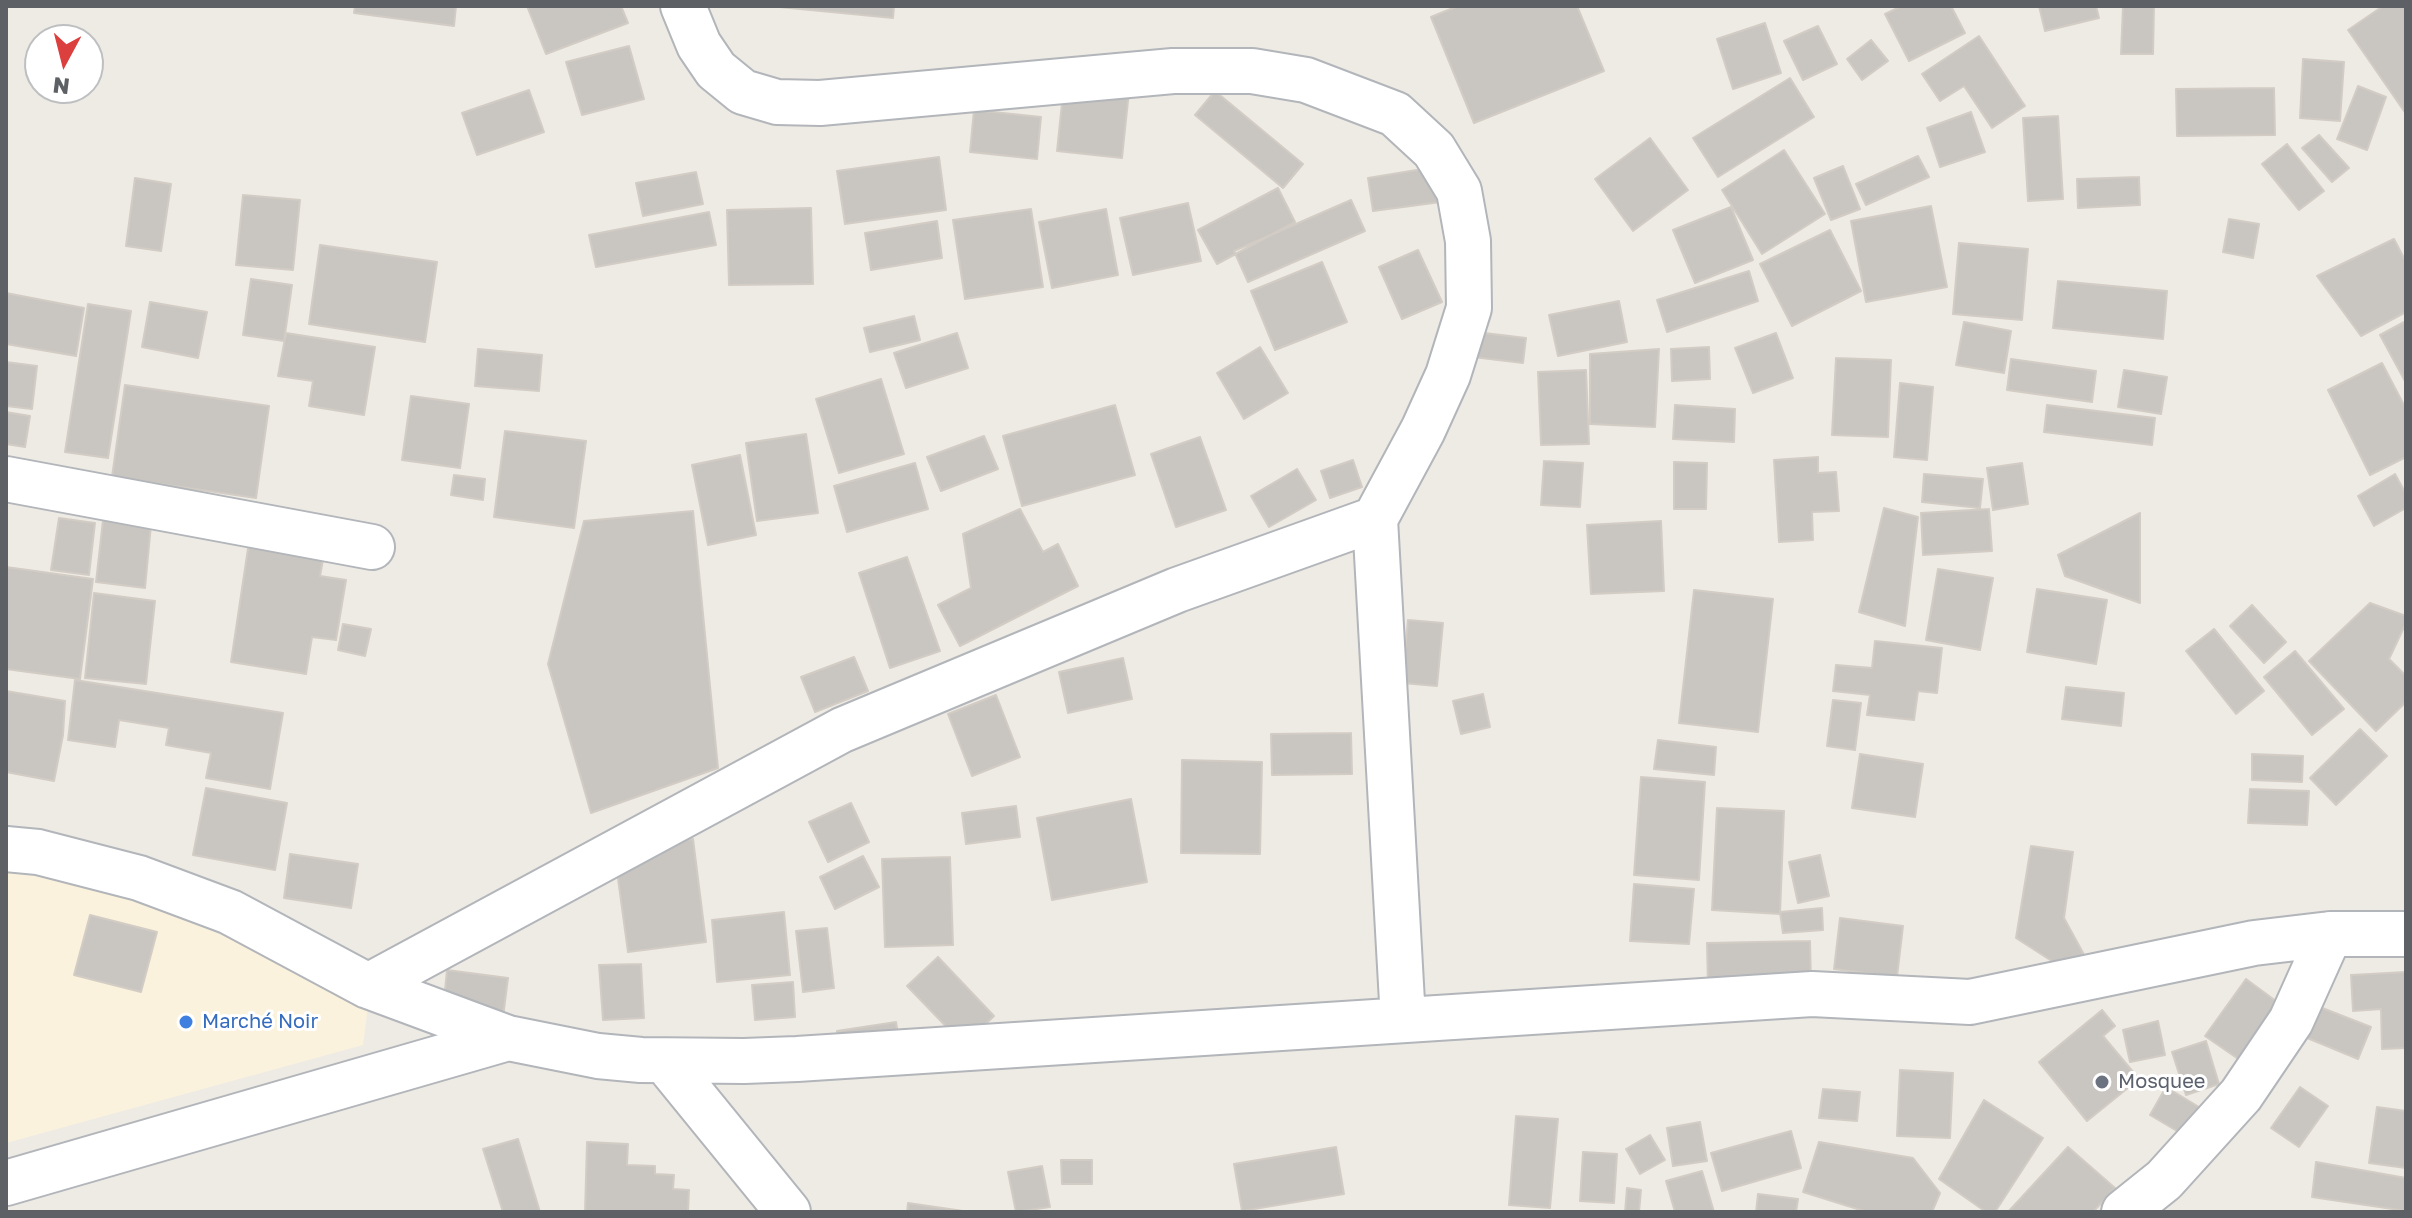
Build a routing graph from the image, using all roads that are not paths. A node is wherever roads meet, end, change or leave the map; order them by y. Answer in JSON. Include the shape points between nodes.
{"nodes":[{"id":1,"x":683,"y":6,"type":"edge"},
{"id":2,"x":6,"y":479,"type":"edge"},
{"id":3,"x":1375,"y":519,"type":"junction"},
{"id":4,"x":372,"y":547,"type":"dead end"},
{"id":5,"x":6,"y":849,"type":"edge"},
{"id":6,"x":2330,"y":934,"type":"junction"},
{"id":7,"x":2406,"y":934,"type":"edge"},
{"id":8,"x":368,"y":986,"type":"junction"},
{"id":9,"x":1403,"y":1020,"type":"junction"},
{"id":10,"x":508,"y":1038,"type":"junction"},
{"id":11,"x":665,"y":1061,"type":"junction"},
{"id":12,"x":6,"y":1183,"type":"edge"},
{"id":13,"x":788,"y":1212,"type":"edge"},
{"id":14,"x":2124,"y":1212,"type":"edge"}],
"edges":[{"from":1,"to":3,"type":"street","via":[[716,70],[743,92],[777,102],[820,103],[1173,71],[1252,71],[1306,80],[1395,114],[1434,150],[1459,191],[1468,241],[1469,308],[1448,375]]},
{"from":2,"to":4,"type":"street"},
{"from":3,"to":8,"type":"street","via":[[1177,590],[842,730]]},
{"from":3,"to":9,"type":"street"},
{"from":5,"to":8,"type":"street","via":[[139,878],[230,912]]},
{"from":6,"to":7,"type":"street"},
{"from":6,"to":9,"type":"street","via":[[2254,943],[1970,1002],[1812,994]]},
{"from":6,"to":14,"type":"street","via":[[2291,1021],[2241,1095],[2164,1180]]},
{"from":8,"to":10,"type":"street"},
{"from":9,"to":11,"type":"street","via":[[797,1059]]},
{"from":10,"to":11,"type":"street","via":[[598,1056]]},
{"from":10,"to":12,"type":"street"},
{"from":11,"to":13,"type":"street"}]}
